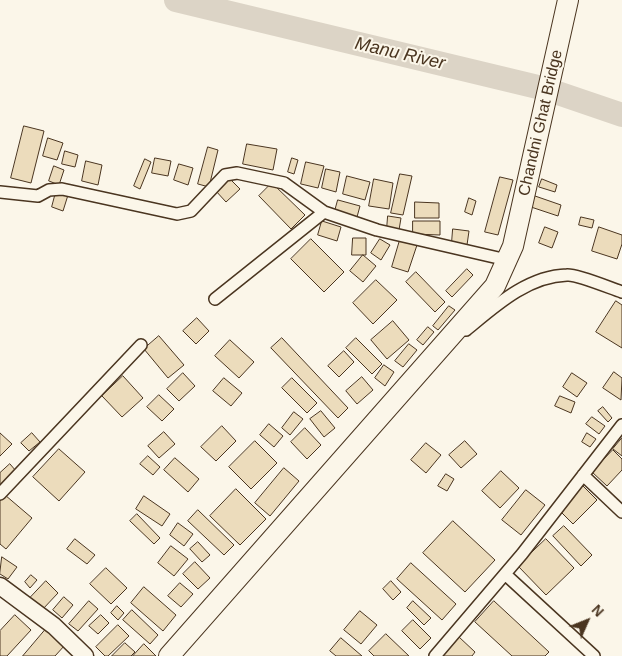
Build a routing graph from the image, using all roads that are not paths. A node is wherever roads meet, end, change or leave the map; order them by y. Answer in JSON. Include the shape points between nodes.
{"nodes":[{"id":1,"x":568,"y":0,"type":"edge"},
{"id":2,"x":0,"y":192,"type":"edge"},
{"id":3,"x":324,"y":212,"type":"junction"},
{"id":4,"x":510,"y":253,"type":"junction"},
{"id":5,"x":622,"y":292,"type":"edge"},
{"id":6,"x":215,"y":299,"type":"dead end"},
{"id":7,"x":141,"y":345,"type":"dead end"},
{"id":8,"x":430,"y":360,"type":"junction"},
{"id":9,"x":622,"y":425,"type":"edge"},
{"id":10,"x":583,"y":475,"type":"junction"},
{"id":11,"x":0,"y":494,"type":"edge"},
{"id":12,"x":622,"y":512,"type":"edge"},
{"id":13,"x":505,"y":574,"type":"junction"},
{"id":14,"x":0,"y":586,"type":"edge"},
{"id":15,"x":85,"y":656,"type":"edge"},
{"id":16,"x":169,"y":656,"type":"edge"},
{"id":17,"x":435,"y":656,"type":"edge"},
{"id":18,"x":594,"y":656,"type":"edge"}],
"edges":[{"from":1,"to":4,"type":"highway","name":"Chandni Ghat Bridge"},
{"from":2,"to":3,"type":"street","via":[[38,196],[49,190],[62,189],[177,214],[191,211],[225,175],[237,173],[284,183]]},
{"from":3,"to":4,"type":"street","via":[[377,230]]},
{"from":3,"to":6,"type":"street"},
{"from":4,"to":8,"type":"highway","name":"Chandni Ghat Bridge","via":[[495,286]]},
{"from":5,"to":8,"type":"street","via":[[568,274],[542,281],[507,296]]},
{"from":7,"to":11,"type":"street"},
{"from":8,"to":16,"type":"highway","name":"Chandni Ghat Bridge"},
{"from":9,"to":10,"type":"street"},
{"from":10,"to":12,"type":"street"},
{"from":10,"to":13,"type":"street"},
{"from":13,"to":17,"type":"street"},
{"from":13,"to":18,"type":"street"},
{"from":14,"to":15,"type":"main road","via":[[54,626]]}]}
